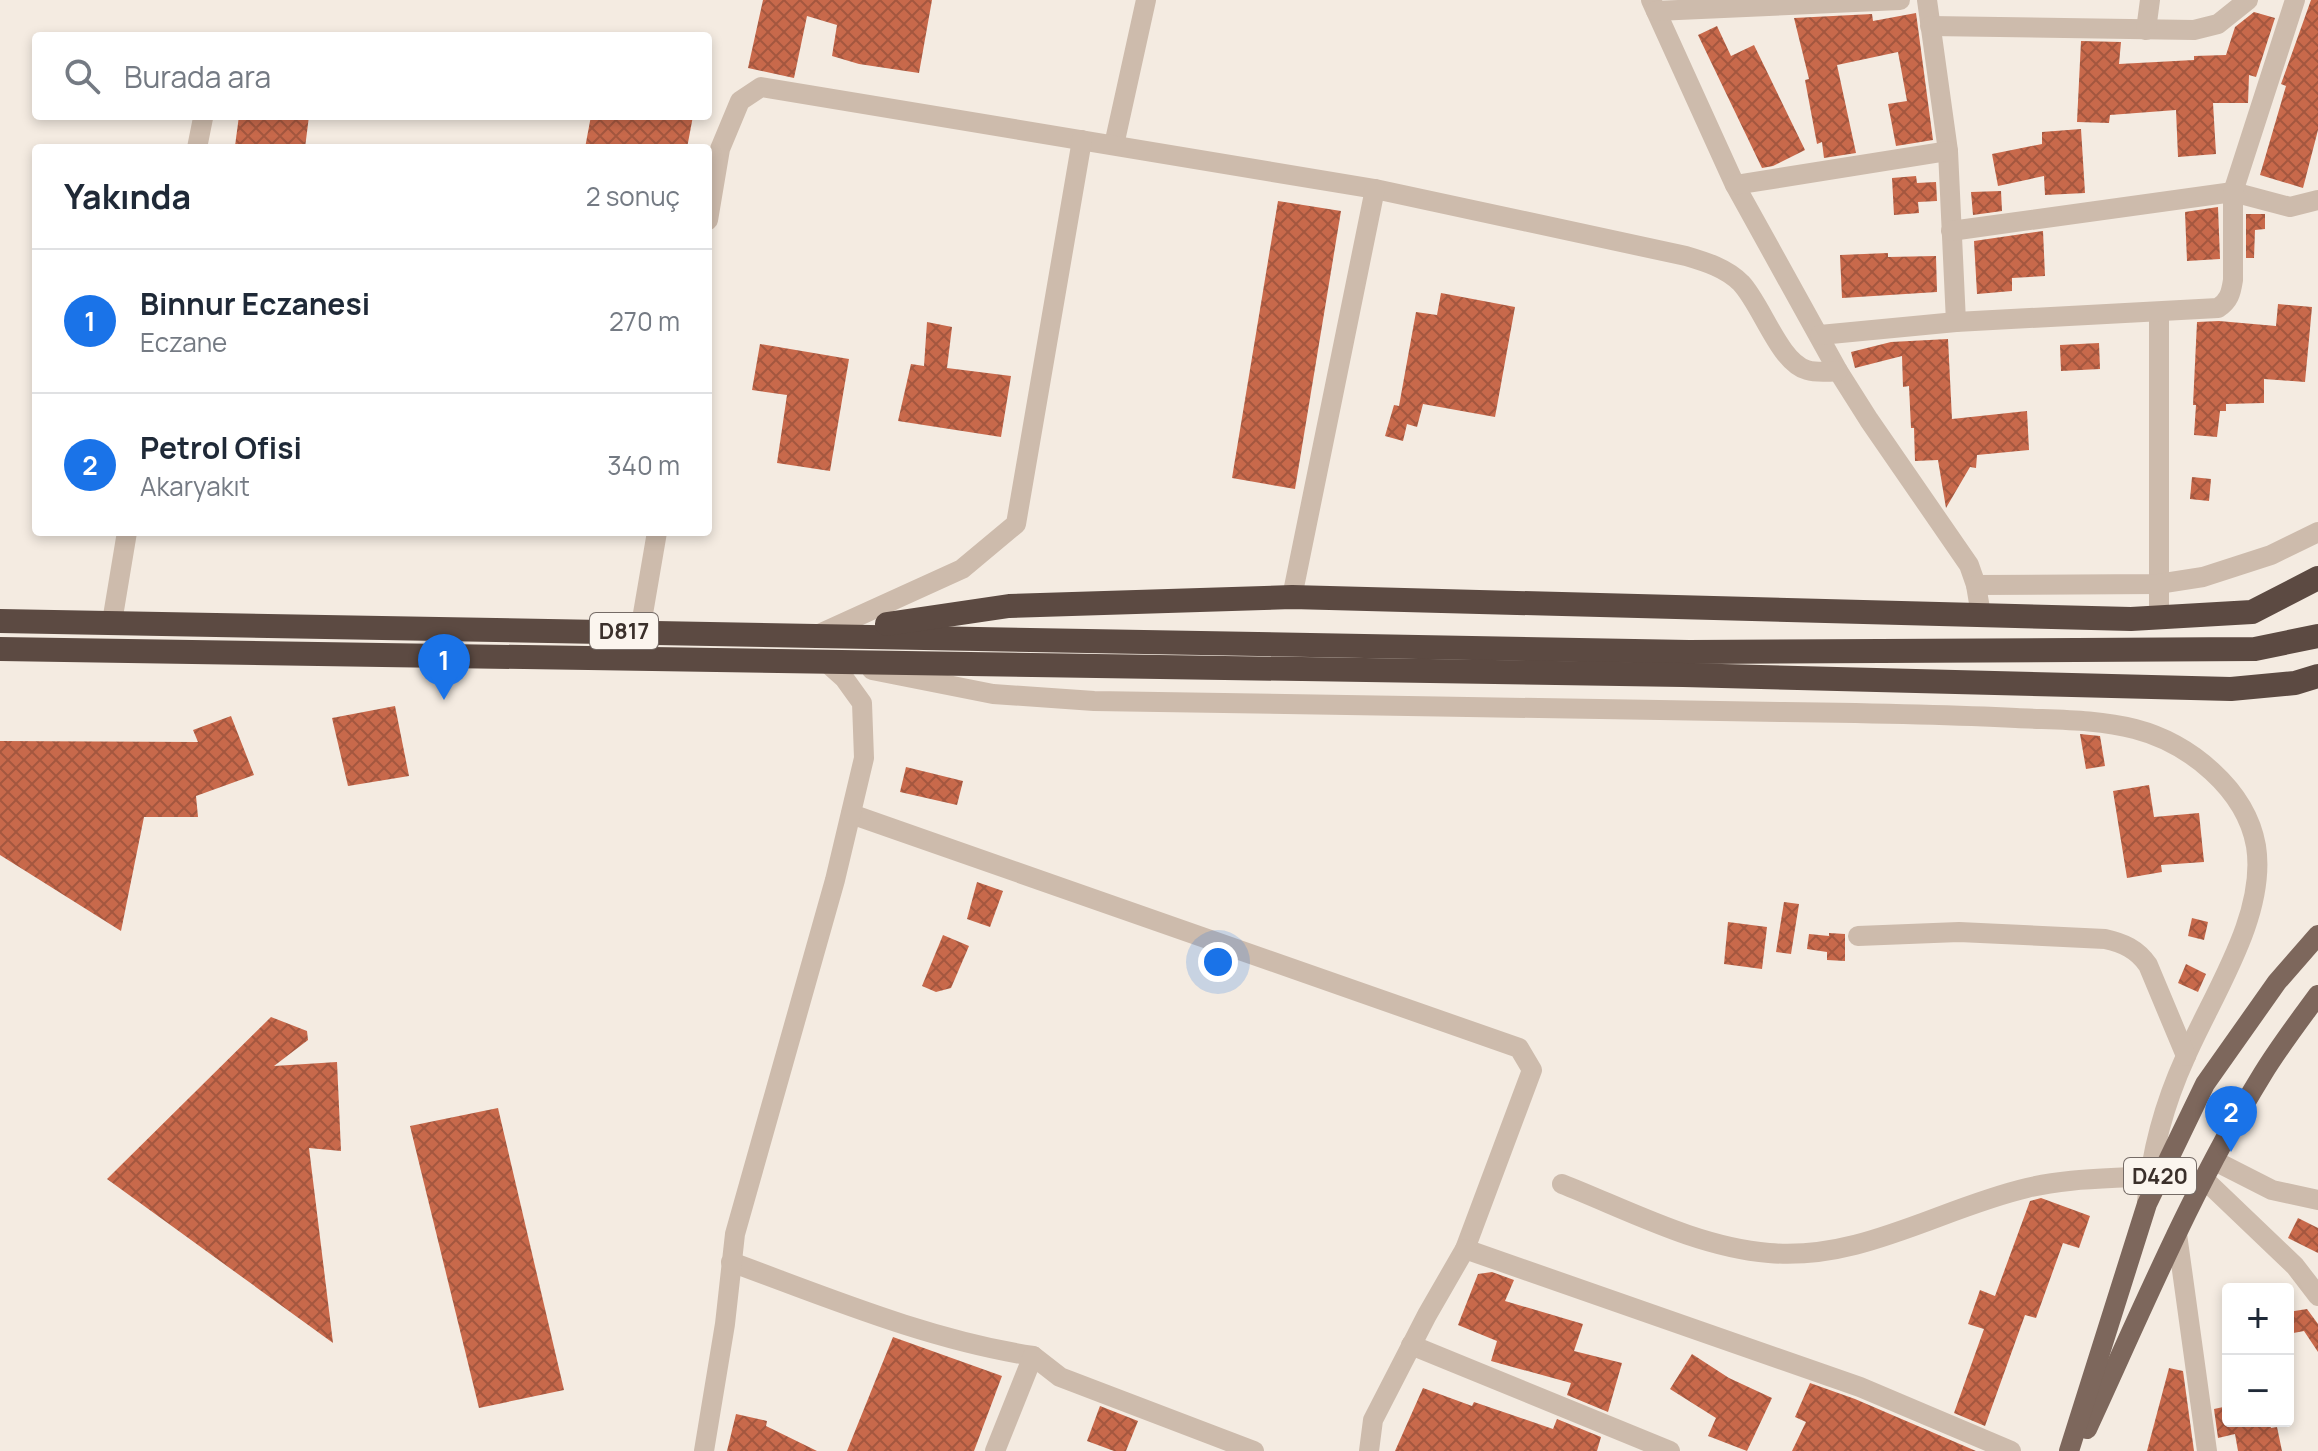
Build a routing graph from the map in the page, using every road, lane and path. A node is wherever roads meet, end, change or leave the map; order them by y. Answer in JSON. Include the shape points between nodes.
{"nodes":[{"id":1,"x":1146,"y":0,"type":"edge"},
{"id":2,"x":1900,"y":0,"type":"edge"},
{"id":3,"x":1927,"y":0,"type":"edge"},
{"id":4,"x":2150,"y":0,"type":"edge"},
{"id":5,"x":2248,"y":0,"type":"edge"},
{"id":6,"x":2295,"y":0,"type":"edge"},
{"id":7,"x":1861,"y":2,"type":"edge"},
{"id":8,"x":1654,"y":6,"type":"edge"},
{"id":9,"x":1930,"y":26,"type":"junction"},
{"id":10,"x":2146,"y":30,"type":"junction"},
{"id":11,"x":203,"y":120,"type":"edge"},
{"id":12,"x":1082,"y":140,"type":"junction"},
{"id":13,"x":198,"y":144,"type":"edge"},
{"id":14,"x":1114,"y":145,"type":"junction"},
{"id":15,"x":1948,"y":151,"type":"junction"},
{"id":16,"x":1735,"y":185,"type":"junction"},
{"id":17,"x":1375,"y":189,"type":"junction"},
{"id":18,"x":2233,"y":192,"type":"junction"},
{"id":19,"x":712,"y":196,"type":"edge"},
{"id":20,"x":2318,"y":200,"type":"edge"},
{"id":21,"x":1951,"y":231,"type":"junction"},
{"id":22,"x":2159,"y":313,"type":"junction"},
{"id":23,"x":1956,"y":322,"type":"junction"},
{"id":24,"x":1820,"y":335,"type":"junction"},
{"id":25,"x":1838,"y":371,"type":"junction"},
{"id":26,"x":2318,"y":532,"type":"edge"},
{"id":27,"x":126,"y":536,"type":"edge"},
{"id":28,"x":656,"y":536,"type":"edge"},
{"id":29,"x":2318,"y":578,"type":"edge"},
{"id":30,"x":2158,"y":584,"type":"junction"},
{"id":31,"x":1976,"y":585,"type":"junction"},
{"id":32,"x":1292,"y":597,"type":"junction"},
{"id":33,"x":1981,"y":615,"type":"junction"},
{"id":34,"x":2159,"y":617,"type":"junction"},
{"id":35,"x":0,"y":621,"type":"edge"},
{"id":36,"x":112,"y":622,"type":"junction"},
{"id":37,"x":640,"y":631,"type":"junction"},
{"id":38,"x":819,"y":634,"type":"junction"},
{"id":39,"x":2318,"y":636,"type":"edge"},
{"id":40,"x":0,"y":649,"type":"edge"},
{"id":41,"x":825,"y":661,"type":"junction"},
{"id":42,"x":2318,"y":676,"type":"edge"},
{"id":43,"x":851,"y":814,"type":"junction"},
{"id":44,"x":2318,"y":935,"type":"edge"},
{"id":45,"x":1858,"y":936,"type":"dead end"},
{"id":46,"x":2316,"y":1003,"type":"edge"},
{"id":47,"x":2186,"y":1056,"type":"junction"},
{"id":48,"x":2215,"y":1161,"type":"junction"},
{"id":49,"x":2149,"y":1176,"type":"junction"},
{"id":50,"x":2205,"y":1180,"type":"junction"},
{"id":51,"x":1562,"y":1184,"type":"dead end"},
{"id":52,"x":2318,"y":1200,"type":"edge"},
{"id":53,"x":2147,"y":1204,"type":"junction"},
{"id":54,"x":2177,"y":1234,"type":"junction"},
{"id":55,"x":1465,"y":1249,"type":"junction"},
{"id":56,"x":731,"y":1262,"type":"junction"},
{"id":57,"x":2295,"y":1266,"type":"junction"},
{"id":58,"x":2318,"y":1277,"type":"edge"},
{"id":59,"x":2318,"y":1296,"type":"edge"},
{"id":60,"x":1411,"y":1345,"type":"junction"},
{"id":61,"x":1033,"y":1356,"type":"junction"},
{"id":62,"x":704,"y":1451,"type":"edge"},
{"id":63,"x":996,"y":1451,"type":"edge"},
{"id":64,"x":1254,"y":1451,"type":"edge"},
{"id":65,"x":1369,"y":1451,"type":"edge"},
{"id":66,"x":1670,"y":1451,"type":"edge"},
{"id":67,"x":2011,"y":1451,"type":"edge"},
{"id":68,"x":2069,"y":1451,"type":"edge"},
{"id":69,"x":2077,"y":1451,"type":"edge"},
{"id":70,"x":2207,"y":1451,"type":"edge"}],
"edges":[{"from":1,"to":14,"type":"street"},
{"from":2,"to":7,"type":"street"},
{"from":3,"to":9,"type":"street"},
{"from":4,"to":10,"type":"street"},
{"from":5,"to":10,"type":"street","via":[[2207,28]]},
{"from":6,"to":18,"type":"street"},
{"from":7,"to":8,"type":"street"},
{"from":8,"to":16,"type":"street"},
{"from":9,"to":10,"type":"street"},
{"from":9,"to":15,"type":"street"},
{"from":11,"to":13,"type":"street"},
{"from":12,"to":14,"type":"street"},
{"from":12,"to":19,"type":"street","via":[[761,87],[740,101],[720,149]]},
{"from":12,"to":38,"type":"street","via":[[1016,524],[962,569]]},
{"from":14,"to":17,"type":"street"},
{"from":15,"to":16,"type":"street"},
{"from":15,"to":21,"type":"street"},
{"from":16,"to":24,"type":"street"},
{"from":17,"to":25,"type":"street","via":[[1710,263],[1741,283],[1798,366]]},
{"from":17,"to":32,"type":"street"},
{"from":18,"to":20,"type":"street","via":[[2290,207]]},
{"from":18,"to":21,"type":"street"},
{"from":18,"to":22,"type":"street","via":[[2228,299],[2218,308]]},
{"from":21,"to":23,"type":"street"},
{"from":22,"to":23,"type":"street"},
{"from":22,"to":30,"type":"street"},
{"from":23,"to":24,"type":"street"},
{"from":24,"to":25,"type":"street"},
{"from":25,"to":31,"type":"street","via":[[1959,548]]},
{"from":26,"to":30,"type":"street","via":[[2236,568]]},
{"from":27,"to":36,"type":"street"},
{"from":28,"to":37,"type":"street"},
{"from":29,"to":34,"type":"highway","via":[[2252,612]]},
{"from":30,"to":31,"type":"street"},
{"from":30,"to":34,"type":"street"},
{"from":31,"to":33,"type":"street"},
{"from":32,"to":33,"type":"highway"},
{"from":32,"to":38,"type":"highway","via":[[1009,606]]},
{"from":33,"to":34,"type":"highway"},
{"from":35,"to":36,"type":"highway","number":"D817"},
{"from":36,"to":37,"type":"highway","number":"D817"},
{"from":37,"to":38,"type":"highway","number":"D817"},
{"from":38,"to":39,"type":"highway","number":"D817","via":[[1689,652],[2255,649]]},
{"from":40,"to":41,"type":"highway","number":"D817"},
{"from":41,"to":42,"type":"highway","number":"D817","via":[[2231,689]]},
{"from":41,"to":43,"type":"street","via":[[862,703],[864,758]]},
{"from":41,"to":47,"type":"street","via":[[993,694],[1094,701],[1958,715],[2136,729],[2185,749],[2218,779],[2248,820],[2255,844],[2254,898],[2230,964]]},
{"from":43,"to":55,"type":"street","via":[[1519,1048],[1532,1070]]},
{"from":43,"to":56,"type":"street"},
{"from":44,"to":53,"type":"main road","number":"D420","via":[[2277,982],[2205,1084]]},
{"from":45,"to":47,"type":"street","via":[[1959,932],[2120,942],[2148,965]]},
{"from":46,"to":48,"type":"main road","number":"D420","via":[[2262,1074]]},
{"from":47,"to":49,"type":"street","via":[[2168,1100]]},
{"from":48,"to":50,"type":"main road","number":"D420"},
{"from":48,"to":52,"type":"street","via":[[2272,1190]]},
{"from":49,"to":51,"type":"street","via":[[2028,1188],[1894,1234],[1810,1254],[1731,1248]]},
{"from":49,"to":53,"type":"street"},
{"from":50,"to":54,"type":"main road","number":"D420"},
{"from":50,"to":57,"type":"street"},
{"from":53,"to":68,"type":"main road","number":"D420"},
{"from":54,"to":69,"type":"main road","number":"D420"},
{"from":54,"to":70,"type":"street"},
{"from":55,"to":60,"type":"street"},
{"from":55,"to":67,"type":"street","via":[[1860,1387]]},
{"from":56,"to":61,"type":"street","via":[[874,1314]]},
{"from":56,"to":62,"type":"street"},
{"from":57,"to":58,"type":"street"},
{"from":57,"to":59,"type":"street"},
{"from":60,"to":65,"type":"street","via":[[1373,1420]]},
{"from":60,"to":66,"type":"street"},
{"from":61,"to":63,"type":"street"},
{"from":61,"to":64,"type":"street","via":[[1060,1377]]}]}
